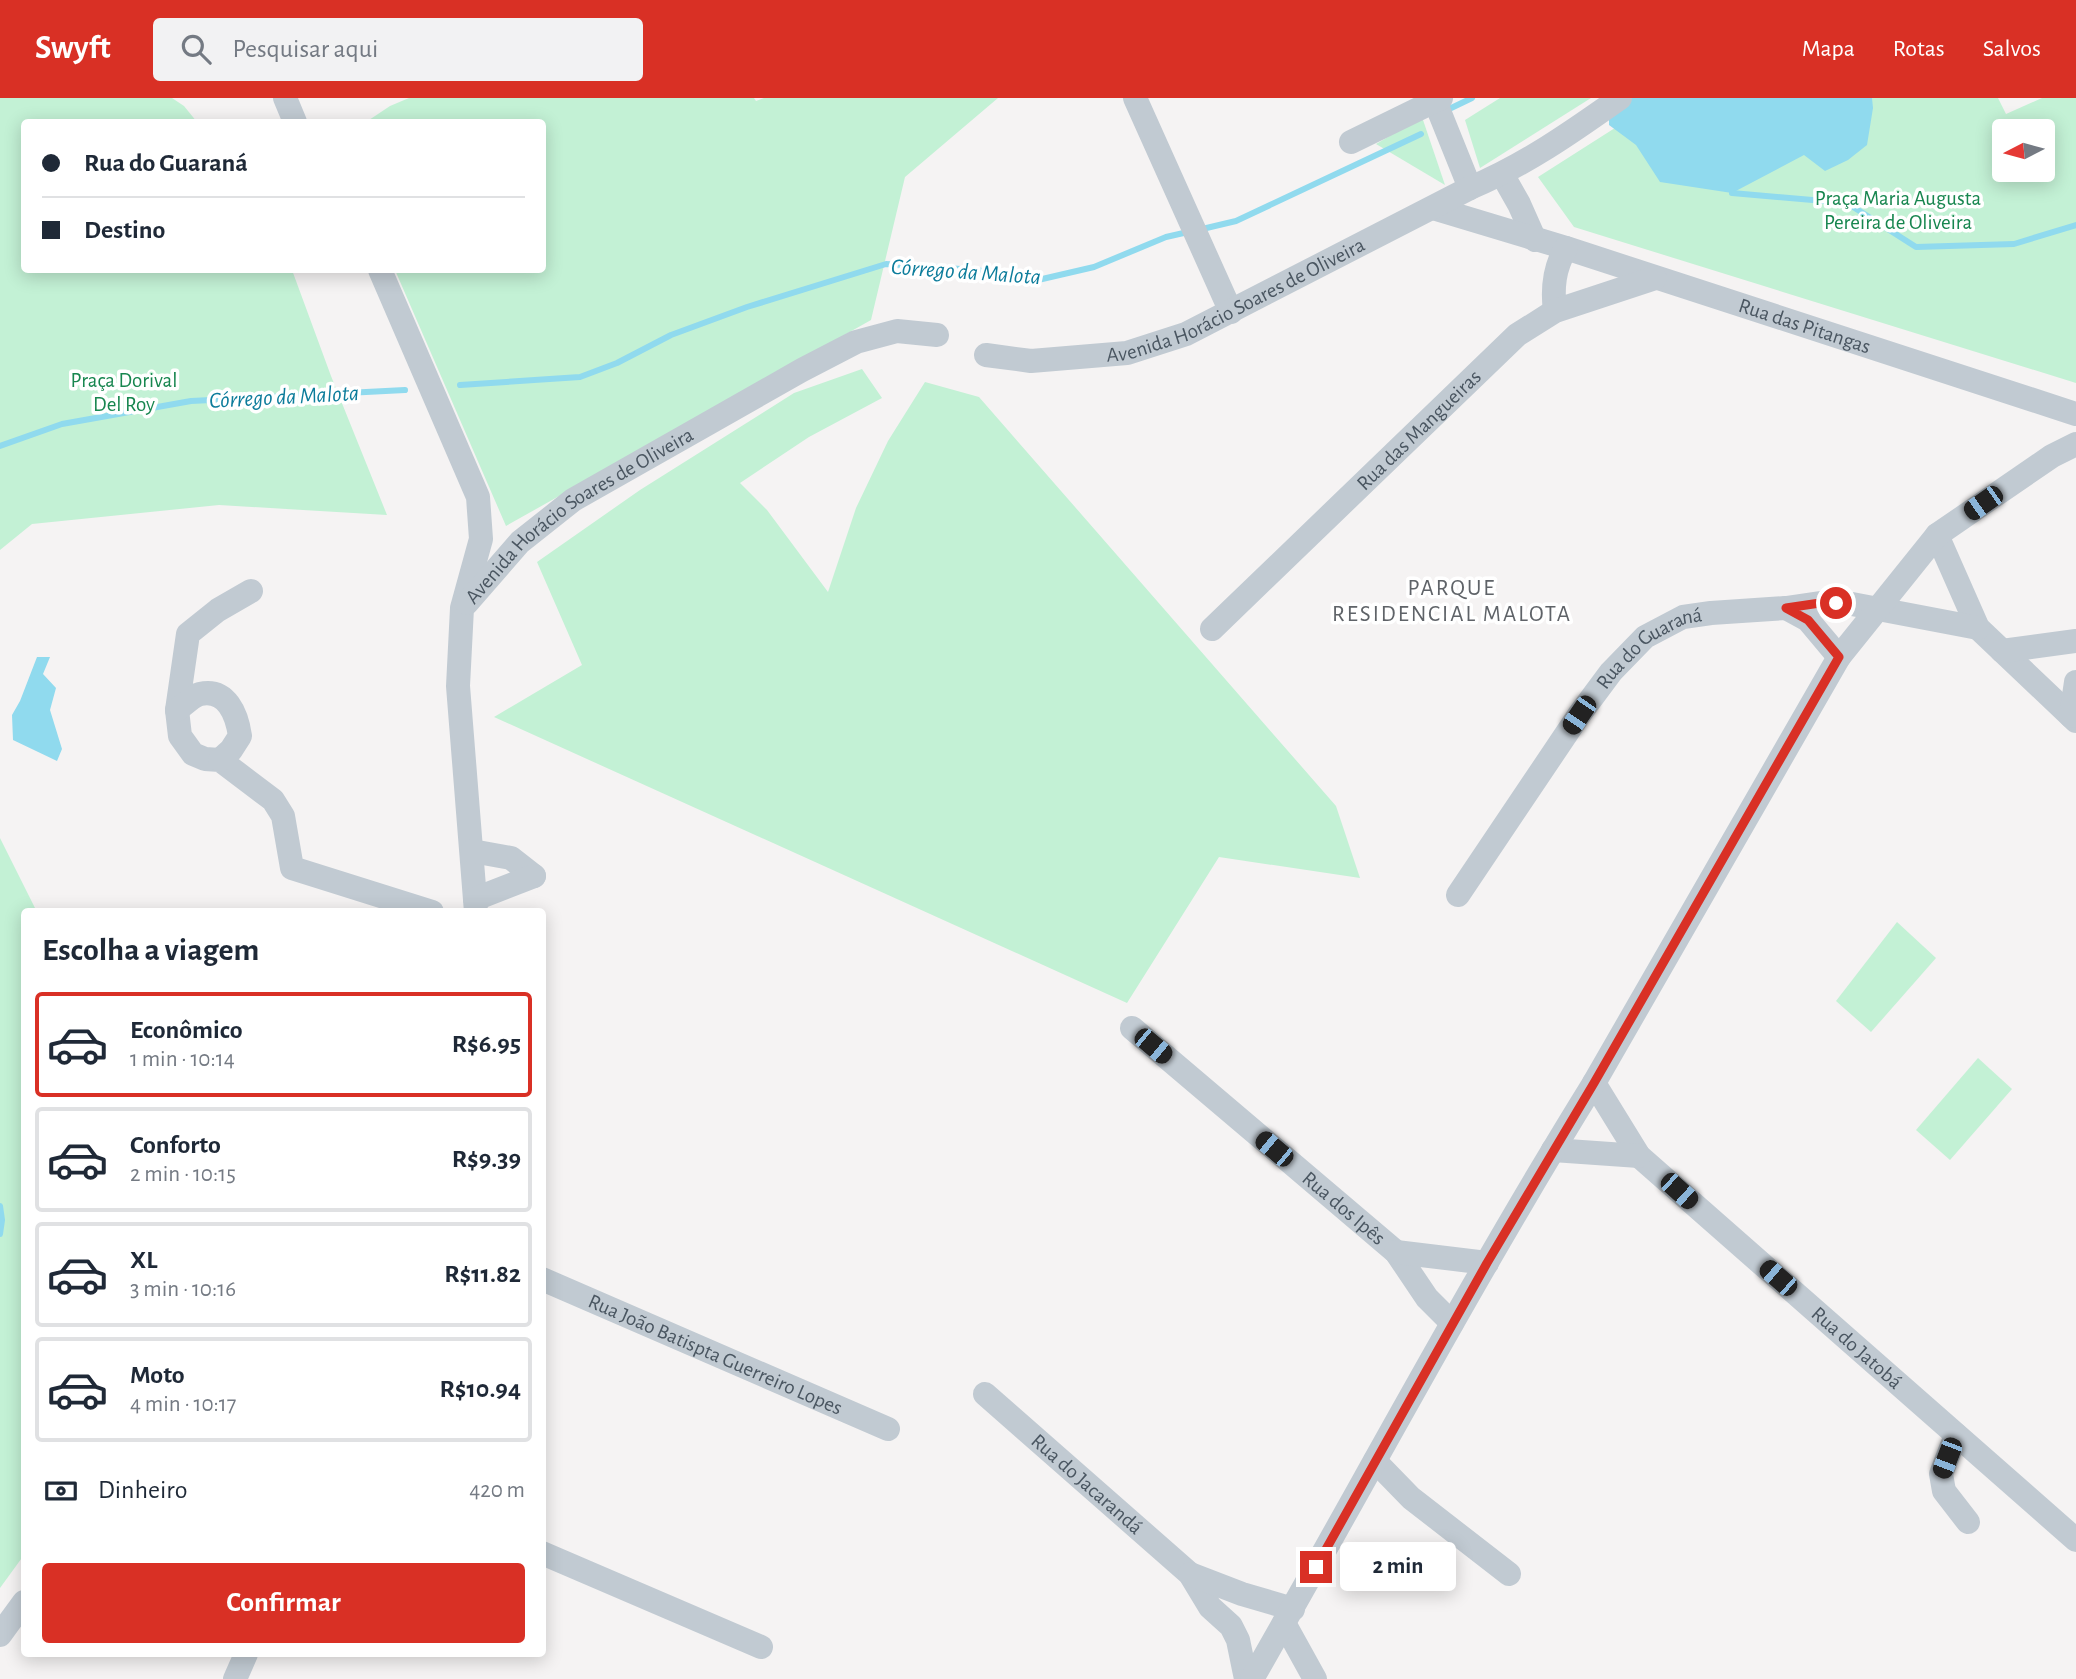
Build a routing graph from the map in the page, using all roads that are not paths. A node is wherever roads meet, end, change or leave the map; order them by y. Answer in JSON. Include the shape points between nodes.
{"nodes":[{"id":1,"x":285,"y":98,"type":"edge"},
{"id":2,"x":1135,"y":98,"type":"edge"},
{"id":3,"x":1620,"y":98,"type":"edge"},
{"id":4,"x":1438,"y":100,"type":"edge"},
{"id":5,"x":294,"y":119,"type":"edge"},
{"id":6,"x":1351,"y":142,"type":"dead end"},
{"id":7,"x":1503,"y":174,"type":"junction"},
{"id":8,"x":1470,"y":188,"type":"junction"},
{"id":9,"x":1433,"y":208,"type":"junction"},
{"id":10,"x":1535,"y":240,"type":"junction"},
{"id":11,"x":1566,"y":248,"type":"junction"},
{"id":12,"x":381,"y":273,"type":"edge"},
{"id":13,"x":1656,"y":278,"type":"junction"},
{"id":14,"x":1555,"y":311,"type":"junction"},
{"id":15,"x":1231,"y":312,"type":"junction"},
{"id":16,"x":937,"y":335,"type":"dead end"},
{"id":17,"x":986,"y":355,"type":"dead end"},
{"id":18,"x":2076,"y":414,"type":"edge"},
{"id":19,"x":2076,"y":444,"type":"edge"},
{"id":20,"x":1937,"y":535,"type":"junction"},
{"id":21,"x":251,"y":591,"type":"dead end"},
{"id":22,"x":462,"y":608,"type":"junction"},
{"id":23,"x":1786,"y":608,"type":"junction"},
{"id":24,"x":1876,"y":610,"type":"junction"},
{"id":25,"x":1978,"y":628,"type":"junction"},
{"id":26,"x":1212,"y":629,"type":"dead end"},
{"id":27,"x":2076,"y":641,"type":"edge"},
{"id":28,"x":2002,"y":651,"type":"junction"},
{"id":29,"x":1839,"y":657,"type":"junction"},
{"id":30,"x":2076,"y":682,"type":"edge"},
{"id":31,"x":177,"y":710,"type":"junction"},
{"id":32,"x":2074,"y":719,"type":"edge"},
{"id":33,"x":220,"y":760,"type":"junction"},
{"id":34,"x":472,"y":858,"type":"junction"},
{"id":35,"x":1458,"y":895,"type":"dead end"},
{"id":36,"x":475,"y":905,"type":"edge"},
{"id":37,"x":419,"y":908,"type":"edge"},
{"id":38,"x":1132,"y":1028,"type":"dead end"},
{"id":39,"x":1594,"y":1083,"type":"junction"},
{"id":40,"x":1553,"y":1150,"type":"junction"},
{"id":41,"x":1639,"y":1156,"type":"junction"},
{"id":42,"x":1395,"y":1252,"type":"junction"},
{"id":43,"x":1487,"y":1263,"type":"junction"},
{"id":44,"x":546,"y":1281,"type":"edge"},
{"id":45,"x":1452,"y":1323,"type":"junction"},
{"id":46,"x":985,"y":1394,"type":"dead end"},
{"id":47,"x":888,"y":1429,"type":"dead end"},
{"id":48,"x":1956,"y":1435,"type":"junction"},
{"id":49,"x":1375,"y":1461,"type":"junction"},
{"id":50,"x":1968,"y":1522,"type":"dead end"},
{"id":51,"x":2076,"y":1540,"type":"edge"},
{"id":52,"x":546,"y":1555,"type":"edge"},
{"id":53,"x":1190,"y":1574,"type":"junction"},
{"id":54,"x":1509,"y":1574,"type":"dead end"},
{"id":55,"x":21,"y":1606,"type":"edge"},
{"id":56,"x":1288,"y":1616,"type":"junction"},
{"id":57,"x":0,"y":1635,"type":"edge"},
{"id":58,"x":761,"y":1647,"type":"dead end"},
{"id":59,"x":245,"y":1657,"type":"edge"},
{"id":60,"x":235,"y":1679,"type":"edge"},
{"id":61,"x":1246,"y":1679,"type":"edge"},
{"id":62,"x":1252,"y":1679,"type":"edge"},
{"id":63,"x":1315,"y":1679,"type":"edge"}],
"edges":[{"from":1,"to":5,"type":"street"},
{"from":2,"to":15,"type":"street"},
{"from":3,"to":7,"type":"street","name":"Avenida Horácio Soares de Oliveira"},
{"from":4,"to":6,"type":"street"},
{"from":4,"to":8,"type":"street"},
{"from":7,"to":8,"type":"street","name":"Avenida Horácio Soares de Oliveira"},
{"from":7,"to":10,"type":"street"},
{"from":8,"to":9,"type":"street","name":"Avenida Horácio Soares de Oliveira"},
{"from":9,"to":10,"type":"street","name":"Rua das Pitangas"},
{"from":9,"to":15,"type":"street","name":"Avenida Horácio Soares de Oliveira"},
{"from":10,"to":11,"type":"street","name":"Rua das Pitangas"},
{"from":11,"to":13,"type":"street","name":"Rua das Pitangas"},
{"from":11,"to":14,"type":"street","via":[[1552,292]]},
{"from":12,"to":22,"type":"street","via":[[478,497],[481,539]]},
{"from":13,"to":14,"type":"street","name":"Rua das Mangueiras"},
{"from":13,"to":18,"type":"street","name":"Rua das Pitangas"},
{"from":14,"to":26,"type":"street","name":"Rua das Mangueiras","via":[[1517,335]]},
{"from":15,"to":17,"type":"street","name":"Avenida Horácio Soares de Oliveira","via":[[1186,334],[1127,353],[1031,361]]},
{"from":16,"to":22,"type":"street","name":"Avenida Horácio Soares de Oliveira","via":[[897,331],[856,342],[573,500],[520,542]]},
{"from":19,"to":20,"type":"street"},
{"from":20,"to":24,"type":"street"},
{"from":20,"to":25,"type":"street"},
{"from":21,"to":31,"type":"street","via":[[188,634]]},
{"from":22,"to":34,"type":"street","name":"Avenida Horácio Soares de Oliveira","via":[[458,686]]},
{"from":23,"to":24,"type":"street","name":"Rua do Guaraná","via":[[1820,603]]},
{"from":23,"to":29,"type":"street","via":[[1808,620]]},
{"from":23,"to":35,"type":"street","name":"Rua do Guaraná","via":[[1683,617],[1645,637],[1579,715]]},
{"from":24,"to":25,"type":"street","name":"Rua do Guaraná"},
{"from":24,"to":29,"type":"street"},
{"from":25,"to":28,"type":"street"},
{"from":27,"to":28,"type":"street"},
{"from":28,"to":32,"type":"street"},
{"from":29,"to":39,"type":"street"},
{"from":30,"to":32,"type":"street"},
{"from":31,"to":33,"type":"street","via":[[180,736],[193,754]]},
{"from":31,"to":33,"type":"street","via":[[198,694],[216,695],[230,704],[240,736]]},
{"from":33,"to":37,"type":"street","via":[[273,800],[283,816],[292,868]]},
{"from":34,"to":36,"type":"street","name":"Avenida Horácio Soares de Oliveira"},
{"from":34,"to":36,"type":"street","via":[[534,876]]},
{"from":38,"to":42,"type":"street","name":"Rua dos Ipês"},
{"from":39,"to":40,"type":"street"},
{"from":39,"to":41,"type":"street","name":"Rua do Jatobá"},
{"from":40,"to":41,"type":"street"},
{"from":40,"to":43,"type":"street"},
{"from":41,"to":48,"type":"street","name":"Rua do Jatobá"},
{"from":42,"to":43,"type":"street","name":"Rua dos Ipês"},
{"from":42,"to":45,"type":"street","name":"Rua dos Ipês","via":[[1427,1298]]},
{"from":43,"to":45,"type":"street"},
{"from":44,"to":47,"type":"street","name":"Rua João Batispta Guerreiro Lopes"},
{"from":45,"to":49,"type":"street"},
{"from":46,"to":53,"type":"street","name":"Rua do Jacarandá"},
{"from":48,"to":50,"type":"street","via":[[1941,1474],[1944,1491]]},
{"from":48,"to":51,"type":"street","name":"Rua do Jatobá"},
{"from":49,"to":54,"type":"street","via":[[1411,1498]]},
{"from":49,"to":56,"type":"street"},
{"from":52,"to":58,"type":"street"},
{"from":53,"to":56,"type":"street","name":"Rua do Jacarandá"},
{"from":53,"to":61,"type":"street","name":"Rua do Jacarandá","via":[[1210,1607],[1231,1626]]},
{"from":55,"to":57,"type":"street"},
{"from":56,"to":62,"type":"street"},
{"from":56,"to":63,"type":"street"},
{"from":59,"to":60,"type":"street"}]}
